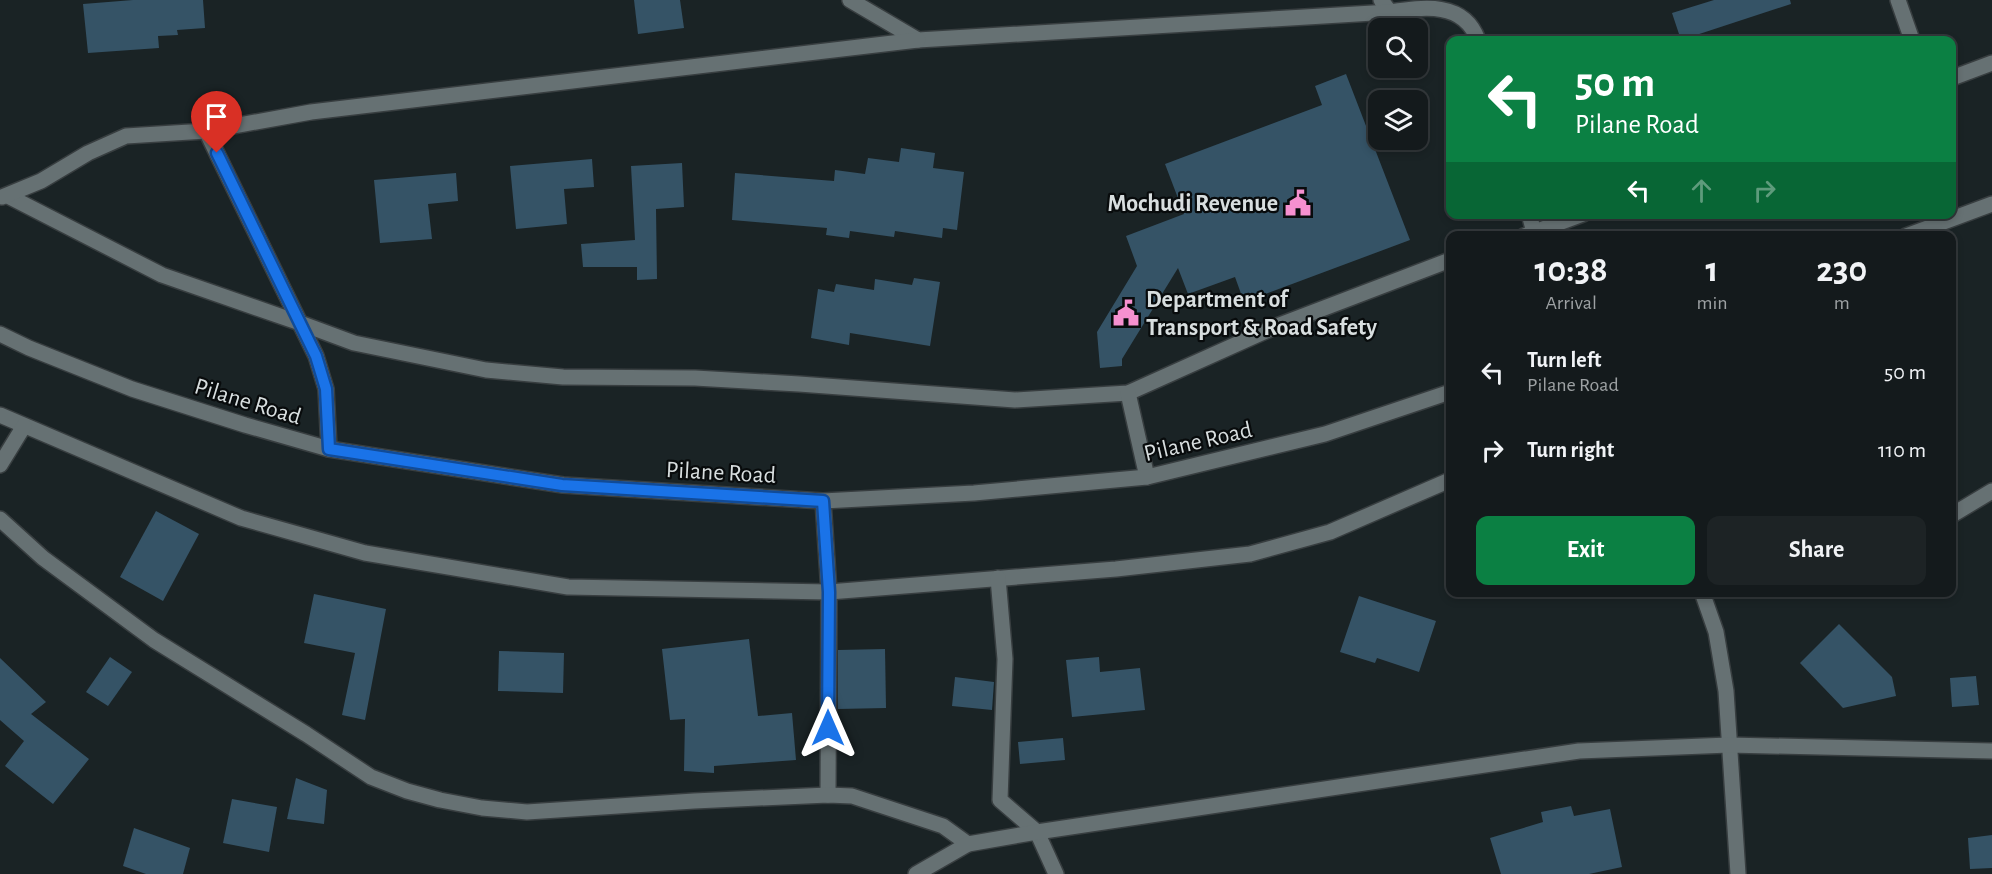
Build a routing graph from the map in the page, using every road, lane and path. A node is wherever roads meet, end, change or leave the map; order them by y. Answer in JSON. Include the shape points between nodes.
{"nodes":[{"id":1,"x":850,"y":0,"type":"edge"},
{"id":2,"x":1898,"y":0,"type":"edge"},
{"id":3,"x":1386,"y":6,"type":"edge"},
{"id":4,"x":1477,"y":36,"type":"edge"},
{"id":5,"x":1911,"y":36,"type":"edge"},
{"id":6,"x":918,"y":40,"type":"junction"},
{"id":7,"x":1992,"y":63,"type":"edge"},
{"id":8,"x":1956,"y":76,"type":"edge"},
{"id":9,"x":206,"y":131,"type":"junction"},
{"id":10,"x":4,"y":196,"type":"edge"},
{"id":11,"x":1992,"y":204,"type":"edge"},
{"id":12,"x":1956,"y":217,"type":"edge"},
{"id":13,"x":1571,"y":219,"type":"edge"},
{"id":14,"x":1952,"y":219,"type":"edge"},
{"id":15,"x":1541,"y":231,"type":"edge"},
{"id":16,"x":1919,"y":231,"type":"edge"},
{"id":17,"x":1446,"y":262,"type":"edge"},
{"id":18,"x":300,"y":323,"type":"junction"},
{"id":19,"x":0,"y":334,"type":"edge"},
{"id":20,"x":1128,"y":393,"type":"junction"},
{"id":21,"x":1446,"y":393,"type":"edge"},
{"id":22,"x":0,"y":416,"type":"edge"},
{"id":23,"x":24,"y":426,"type":"junction"},
{"id":24,"x":329,"y":449,"type":"junction"},
{"id":25,"x":0,"y":465,"type":"edge"},
{"id":26,"x":1147,"y":477,"type":"junction"},
{"id":27,"x":1446,"y":482,"type":"edge"},
{"id":28,"x":1992,"y":491,"type":"edge"},
{"id":29,"x":823,"y":501,"type":"junction"},
{"id":30,"x":1956,"y":513,"type":"edge"},
{"id":31,"x":0,"y":519,"type":"edge"},
{"id":32,"x":998,"y":579,"type":"junction"},
{"id":33,"x":829,"y":592,"type":"junction"},
{"id":34,"x":1704,"y":597,"type":"edge"},
{"id":35,"x":1729,"y":745,"type":"junction"},
{"id":36,"x":1992,"y":751,"type":"edge"},
{"id":37,"x":828,"y":795,"type":"junction"},
{"id":38,"x":1037,"y":832,"type":"junction"},
{"id":39,"x":968,"y":844,"type":"junction"},
{"id":40,"x":916,"y":874,"type":"edge"},
{"id":41,"x":1056,"y":874,"type":"edge"},
{"id":42,"x":1738,"y":874,"type":"edge"}],
"edges":[{"from":1,"to":6,"type":"street"},
{"from":2,"to":5,"type":"street"},
{"from":3,"to":4,"type":"street","via":[[1450,11],[1474,29]]},
{"from":3,"to":6,"type":"street"},
{"from":6,"to":9,"type":"street","via":[[311,112]]},
{"from":7,"to":8,"type":"street"},
{"from":9,"to":10,"type":"street","via":[[126,136]]},
{"from":9,"to":18,"type":"street"},
{"from":10,"to":18,"type":"street","via":[[162,275]]},
{"from":11,"to":12,"type":"street"},
{"from":13,"to":15,"type":"street"},
{"from":14,"to":16,"type":"street"},
{"from":17,"to":20,"type":"street","via":[[1277,326]]},
{"from":18,"to":20,"type":"street","via":[[354,343],[486,370],[787,383],[1015,400]]},
{"from":18,"to":24,"type":"street","via":[[326,389]]},
{"from":19,"to":24,"type":"street","name":"Pilane Road","via":[[132,389]]},
{"from":20,"to":26,"type":"street"},
{"from":21,"to":26,"type":"street","name":"Pilane Road","via":[[1325,434]]},
{"from":22,"to":23,"type":"street"},
{"from":23,"to":25,"type":"street"},
{"from":23,"to":33,"type":"street","via":[[241,518],[365,553],[568,587]]},
{"from":24,"to":29,"type":"street","name":"Pilane Road","via":[[562,485]]},
{"from":26,"to":29,"type":"street","name":"Pilane Road","via":[[974,493]]},
{"from":27,"to":32,"type":"street","via":[[1330,532],[1251,554]]},
{"from":28,"to":30,"type":"street"},
{"from":29,"to":33,"type":"street"},
{"from":31,"to":37,"type":"street","via":[[43,558],[154,640],[371,777],[407,791],[440,801],[527,812]]},
{"from":32,"to":33,"type":"street"},
{"from":32,"to":38,"type":"street","via":[[1005,658],[1000,800]]},
{"from":33,"to":37,"type":"street"},
{"from":34,"to":35,"type":"street","via":[[1718,644]]},
{"from":35,"to":36,"type":"street"},
{"from":35,"to":38,"type":"street","via":[[1579,751]]},
{"from":35,"to":42,"type":"street"},
{"from":37,"to":39,"type":"street","via":[[852,796],[906,813],[942,826]]},
{"from":38,"to":39,"type":"street"},
{"from":38,"to":41,"type":"street"},
{"from":39,"to":40,"type":"street"}]}
